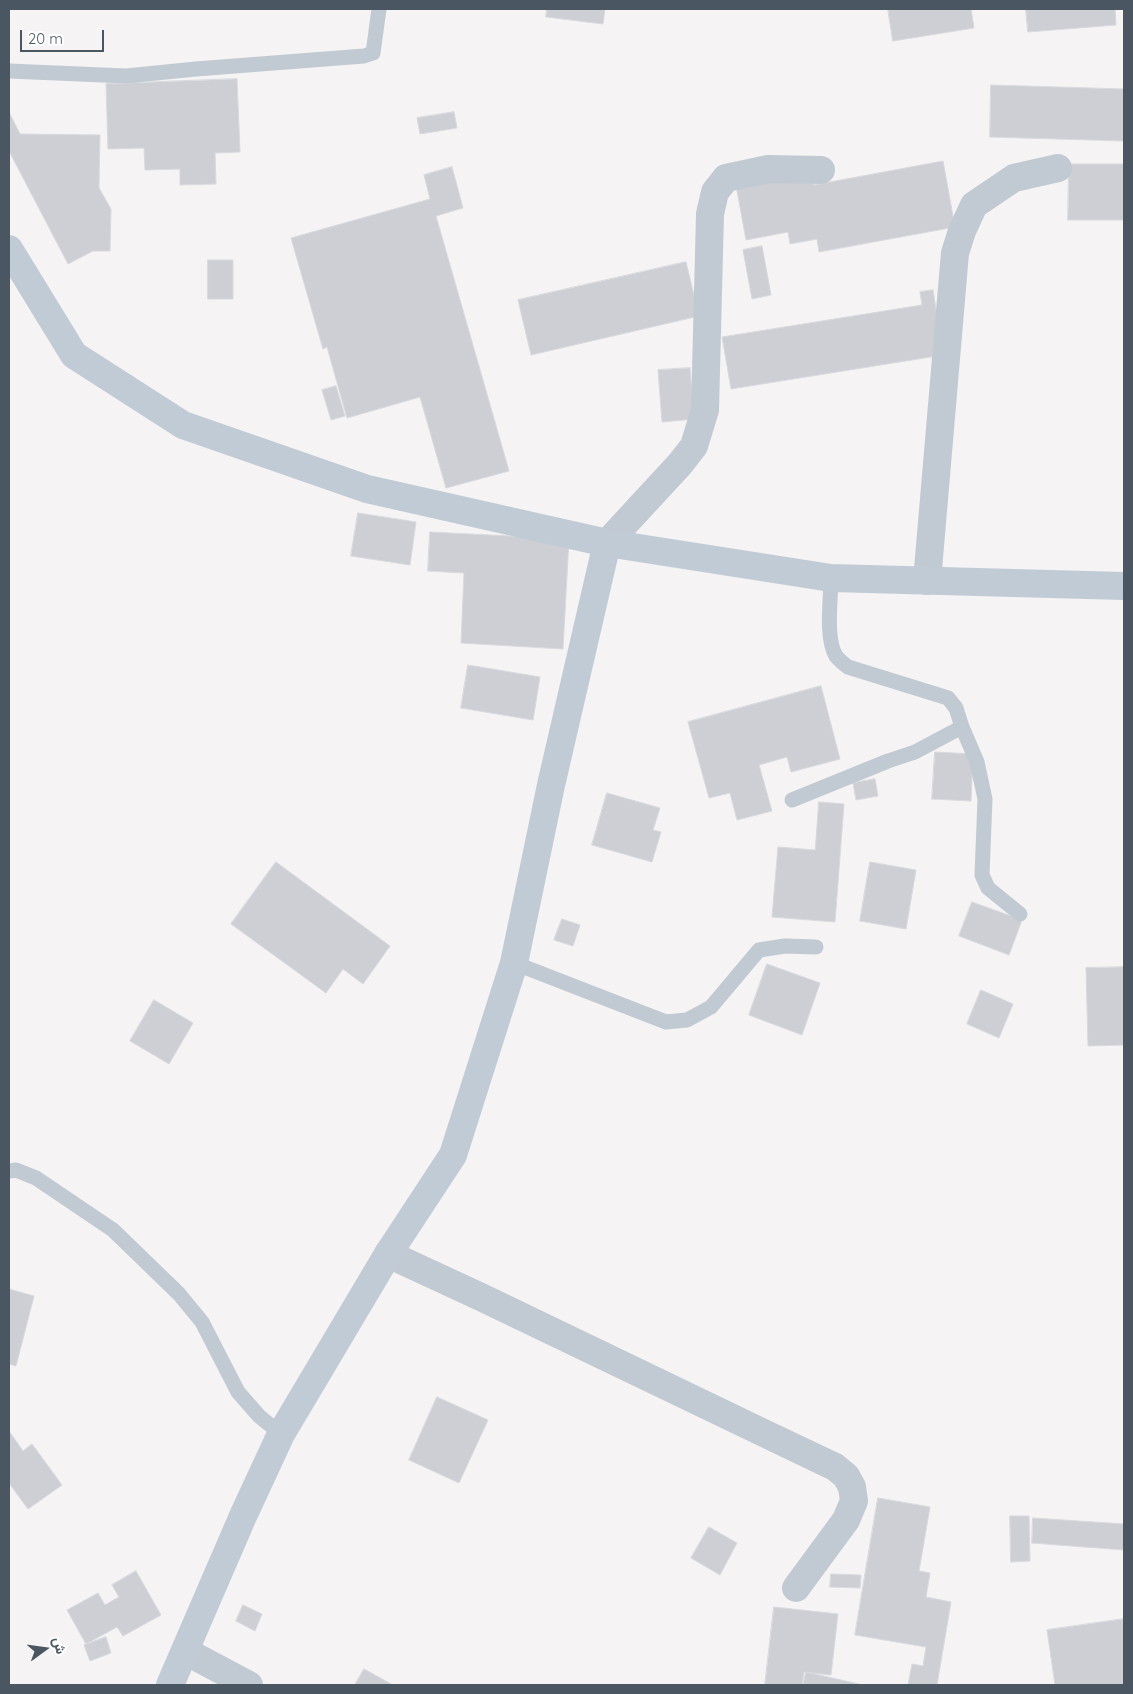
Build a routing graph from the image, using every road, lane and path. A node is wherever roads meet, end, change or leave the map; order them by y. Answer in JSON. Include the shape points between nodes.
{"nodes":[{"id":1,"x":379,"y":9,"type":"edge"},
{"id":2,"x":9,"y":71,"type":"edge"},
{"id":3,"x":1058,"y":168,"type":"dead end"},
{"id":4,"x":821,"y":170,"type":"dead end"},
{"id":5,"x":9,"y":249,"type":"edge"},
{"id":6,"x":607,"y":543,"type":"junction"},
{"id":7,"x":831,"y":578,"type":"junction"},
{"id":8,"x":927,"y":581,"type":"junction"},
{"id":9,"x":1124,"y":586,"type":"edge"},
{"id":10,"x":962,"y":727,"type":"junction"},
{"id":11,"x":792,"y":800,"type":"dead end"},
{"id":12,"x":1020,"y":914,"type":"dead end"},
{"id":13,"x":816,"y":947,"type":"dead end"},
{"id":14,"x":514,"y":963,"type":"junction"},
{"id":15,"x":9,"y":1171,"type":"edge"},
{"id":16,"x":388,"y":1254,"type":"junction"},
{"id":17,"x":281,"y":1434,"type":"junction"},
{"id":18,"x":796,"y":1588,"type":"dead end"},
{"id":19,"x":185,"y":1651,"type":"junction"},
{"id":20,"x":170,"y":1685,"type":"edge"},
{"id":21,"x":249,"y":1685,"type":"edge"}],
"edges":[{"from":1,"to":2,"type":"lane","via":[[373,53],[364,56],[126,76]]},
{"from":3,"to":8,"type":"street","via":[[1014,178],[974,205],[955,253]]},
{"from":4,"to":6,"type":"street","via":[[768,169],[726,178],[715,192],[710,214],[705,410],[694,446]]},
{"from":5,"to":6,"type":"street","via":[[74,355],[183,424],[367,489]]},
{"from":6,"to":7,"type":"street"},
{"from":6,"to":14,"type":"street"},
{"from":7,"to":8,"type":"street"},
{"from":7,"to":10,"type":"lane","via":[[830,631],[837,658],[848,667],[948,698],[956,708]]},
{"from":8,"to":9,"type":"street"},
{"from":10,"to":11,"type":"lane","via":[[914,752]]},
{"from":10,"to":12,"type":"lane","via":[[977,762],[985,799],[982,875],[988,888]]},
{"from":13,"to":14,"type":"lane","via":[[784,946],[759,950],[712,1007],[687,1020],[666,1022]]},
{"from":14,"to":16,"type":"street","via":[[453,1155]]},
{"from":15,"to":17,"type":"lane","via":[[16,1170],[36,1178],[113,1230],[179,1294],[202,1322],[238,1392]]},
{"from":16,"to":17,"type":"street"},
{"from":16,"to":18,"type":"street","via":[[835,1467],[846,1476],[854,1501],[846,1520]]},
{"from":17,"to":19,"type":"street"},
{"from":19,"to":20,"type":"street"},
{"from":19,"to":21,"type":"street"}]}
